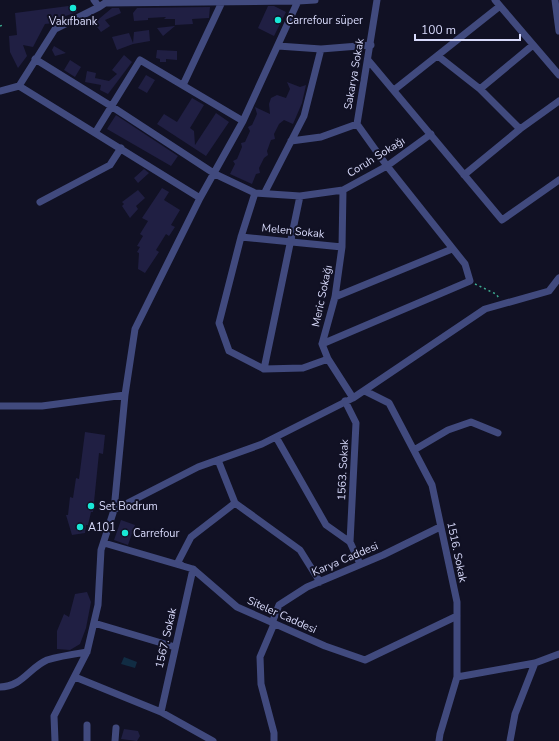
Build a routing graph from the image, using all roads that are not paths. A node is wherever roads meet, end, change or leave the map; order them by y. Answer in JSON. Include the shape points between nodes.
{"nodes":[{"id":1,"x":94,"y":0,"type":"edge"},
{"id":2,"x":315,"y":0,"type":"edge"},
{"id":3,"x":377,"y":0,"type":"edge"},
{"id":4,"x":495,"y":0,"type":"edge"},
{"id":5,"x":555,"y":0,"type":"edge"},
{"id":6,"x":298,"y":1,"type":"junction"},
{"id":7,"x":222,"y":2,"type":"junction"},
{"id":8,"x":500,"y":6,"type":"junction"},
{"id":9,"x":99,"y":7,"type":"junction"},
{"id":10,"x":559,"y":31,"type":"edge"},
{"id":11,"x":370,"y":45,"type":"junction"},
{"id":12,"x":533,"y":45,"type":"junction"},
{"id":13,"x":278,"y":46,"type":"junction"},
{"id":14,"x":321,"y":49,"type":"junction"},
{"id":15,"x":438,"y":56,"type":"junction"},
{"id":16,"x":35,"y":59,"type":"junction"},
{"id":17,"x":368,"y":60,"type":"junction"},
{"id":18,"x":559,"y":75,"type":"edge"},
{"id":19,"x":183,"y":85,"type":"junction"},
{"id":20,"x":19,"y":86,"type":"junction"},
{"id":21,"x":480,"y":89,"type":"junction"},
{"id":22,"x":394,"y":90,"type":"junction"},
{"id":23,"x":0,"y":91,"type":"edge"},
{"id":24,"x":559,"y":101,"type":"edge"},
{"id":25,"x":112,"y":106,"type":"junction"},
{"id":26,"x":243,"y":121,"type":"junction"},
{"id":27,"x":357,"y":124,"type":"junction"},
{"id":28,"x":520,"y":129,"type":"junction"},
{"id":29,"x":95,"y":133,"type":"junction"},
{"id":30,"x":431,"y":134,"type":"junction"},
{"id":31,"x":291,"y":141,"type":"junction"},
{"id":32,"x":121,"y":148,"type":"junction"},
{"id":33,"x":387,"y":166,"type":"junction"},
{"id":34,"x":215,"y":174,"type":"junction"},
{"id":35,"x":464,"y":174,"type":"junction"},
{"id":36,"x":559,"y":180,"type":"edge"},
{"id":37,"x":344,"y":190,"type":"junction"},
{"id":38,"x":255,"y":192,"type":"junction"},
{"id":39,"x":265,"y":192,"type":"junction"},
{"id":40,"x":300,"y":196,"type":"junction"},
{"id":41,"x":200,"y":198,"type":"junction"},
{"id":42,"x":40,"y":202,"type":"dead end"},
{"id":43,"x":241,"y":237,"type":"junction"},
{"id":44,"x":291,"y":243,"type":"junction"},
{"id":45,"x":342,"y":247,"type":"junction"},
{"id":46,"x":452,"y":249,"type":"junction"},
{"id":47,"x":559,"y":278,"type":"edge"},
{"id":48,"x":335,"y":297,"type":"junction"},
{"id":49,"x":322,"y":344,"type":"junction"},
{"id":50,"x":328,"y":359,"type":"junction"},
{"id":51,"x":264,"y":369,"type":"junction"},
{"id":52,"x":365,"y":391,"type":"junction"},
{"id":53,"x":125,"y":395,"type":"junction"},
{"id":54,"x":353,"y":398,"type":"junction"},
{"id":55,"x":345,"y":401,"type":"junction"},
{"id":56,"x":0,"y":406,"type":"edge"},
{"id":57,"x":469,"y":414,"type":"dead end"},
{"id":58,"x":471,"y":422,"type":"junction"},
{"id":59,"x":498,"y":433,"type":"dead end"},
{"id":60,"x":276,"y":437,"type":"junction"},
{"id":61,"x":414,"y":450,"type":"junction"},
{"id":62,"x":218,"y":460,"type":"junction"},
{"id":63,"x":236,"y":503,"type":"junction"},
{"id":64,"x":114,"y":510,"type":"junction"},
{"id":65,"x":440,"y":527,"type":"junction"},
{"id":66,"x":104,"y":542,"type":"junction"},
{"id":67,"x":350,"y":542,"type":"junction"},
{"id":68,"x":360,"y":564,"type":"junction"},
{"id":69,"x":193,"y":569,"type":"junction"},
{"id":70,"x":320,"y":582,"type":"junction"},
{"id":71,"x":457,"y":616,"type":"junction"},
{"id":72,"x":94,"y":623,"type":"junction"},
{"id":73,"x":273,"y":624,"type":"junction"},
{"id":74,"x":175,"y":647,"type":"junction"},
{"id":75,"x":87,"y":652,"type":"junction"},
{"id":76,"x":559,"y":654,"type":"edge"},
{"id":77,"x":535,"y":663,"type":"junction"},
{"id":78,"x":75,"y":677,"type":"junction"},
{"id":79,"x":457,"y":678,"type":"junction"},
{"id":80,"x":0,"y":687,"type":"edge"},
{"id":81,"x":161,"y":712,"type":"junction"},
{"id":82,"x":87,"y":725,"type":"dead end"},
{"id":83,"x":116,"y":728,"type":"dead end"},
{"id":84,"x":55,"y":741,"type":"edge"},
{"id":85,"x":87,"y":741,"type":"edge"},
{"id":86,"x":115,"y":741,"type":"edge"},
{"id":87,"x":212,"y":741,"type":"edge"},
{"id":88,"x":274,"y":741,"type":"edge"},
{"id":89,"x":440,"y":741,"type":"edge"},
{"id":90,"x":510,"y":741,"type":"edge"}],
"edges":[{"from":1,"to":9,"type":"street"},
{"from":2,"to":6,"type":"street"},
{"from":3,"to":11,"type":"street","name":"Sakarya Sokak"},
{"from":4,"to":8,"type":"street"},
{"from":5,"to":10,"type":"street"},
{"from":6,"to":7,"type":"street"},
{"from":6,"to":13,"type":"street"},
{"from":7,"to":9,"type":"street","via":[[105,2]]},
{"from":7,"to":19,"type":"street"},
{"from":8,"to":12,"type":"street"},
{"from":8,"to":15,"type":"street"},
{"from":9,"to":16,"type":"street","via":[[55,29]]},
{"from":11,"to":14,"type":"street"},
{"from":11,"to":17,"type":"street","name":"Sakarya Sokak"},
{"from":12,"to":18,"type":"street"},
{"from":12,"to":21,"type":"street"},
{"from":13,"to":14,"type":"street"},
{"from":13,"to":26,"type":"street"},
{"from":14,"to":31,"type":"street","via":[[304,116]]},
{"from":15,"to":21,"type":"street"},
{"from":15,"to":22,"type":"street"},
{"from":16,"to":20,"type":"street"},
{"from":16,"to":25,"type":"street","name":"Coruh Sokağı"},
{"from":17,"to":22,"type":"street"},
{"from":17,"to":27,"type":"street","name":"Sakarya Sokak"},
{"from":19,"to":25,"type":"street","via":[[140,60]]},
{"from":19,"to":26,"type":"street"},
{"from":20,"to":23,"type":"street"},
{"from":20,"to":29,"type":"street"},
{"from":21,"to":28,"type":"street"},
{"from":22,"to":30,"type":"street"},
{"from":24,"to":28,"type":"street"},
{"from":25,"to":29,"type":"street"},
{"from":25,"to":34,"type":"street","name":"Coruh Sokağı"},
{"from":26,"to":34,"type":"street"},
{"from":27,"to":31,"type":"street","via":[[321,137]]},
{"from":27,"to":33,"type":"street","name":"Sakarya Sokak"},
{"from":28,"to":35,"type":"street"},
{"from":29,"to":32,"type":"street"},
{"from":30,"to":33,"type":"street","name":"Coruh Sokağı"},
{"from":30,"to":35,"type":"street"},
{"from":31,"to":39,"type":"street"},
{"from":32,"to":41,"type":"street"},
{"from":32,"to":42,"type":"street","via":[[110,165]]},
{"from":33,"to":37,"type":"street","name":"Coruh Sokağı"},
{"from":33,"to":46,"type":"street","name":"Sakarya Sokak"},
{"from":34,"to":38,"type":"street","name":"Coruh Sokağı"},
{"from":34,"to":41,"type":"street"},
{"from":35,"to":36,"type":"street","via":[[502,220]]},
{"from":37,"to":40,"type":"street","name":"Coruh Sokağı"},
{"from":37,"to":45,"type":"street","name":"Meric Sokağı"},
{"from":38,"to":39,"type":"street","name":"Coruh Sokağı"},
{"from":38,"to":43,"type":"street"},
{"from":39,"to":40,"type":"street","name":"Coruh Sokağı"},
{"from":40,"to":44,"type":"street"},
{"from":41,"to":53,"type":"street","via":[[135,329]]},
{"from":43,"to":44,"type":"street","name":"Melen Sokak"},
{"from":43,"to":51,"type":"street","via":[[219,323],[229,351]]},
{"from":44,"to":45,"type":"street","name":"Melen Sokak"},
{"from":44,"to":51,"type":"street"},
{"from":45,"to":48,"type":"street","name":"Meric Sokağı"},
{"from":46,"to":48,"type":"street"},
{"from":46,"to":49,"type":"street","name":"Sakarya Sokak","via":[[465,264],[470,282]]},
{"from":47,"to":52,"type":"street","via":[[549,292],[485,309]]},
{"from":48,"to":49,"type":"street","name":"Meric Sokağı"},
{"from":49,"to":50,"type":"street","name":"Meric Sokağı"},
{"from":50,"to":51,"type":"street","via":[[303,368]]},
{"from":50,"to":54,"type":"street","name":"Meric Sokağı"},
{"from":52,"to":54,"type":"street"},
{"from":52,"to":61,"type":"street","name":"1516. Sokak","via":[[389,403]]},
{"from":53,"to":56,"type":"street","via":[[42,406]]},
{"from":53,"to":64,"type":"street"},
{"from":54,"to":55,"type":"street"},
{"from":55,"to":60,"type":"street"},
{"from":55,"to":67,"type":"street","name":"1563. Sokak","via":[[356,423]]},
{"from":57,"to":58,"type":"street"},
{"from":58,"to":59,"type":"street"},
{"from":58,"to":61,"type":"street","via":[[448,430]]},
{"from":60,"to":62,"type":"street"},
{"from":60,"to":67,"type":"street","via":[[326,525]]},
{"from":61,"to":65,"type":"street","name":"1516. Sokak","via":[[432,484]]},
{"from":62,"to":63,"type":"street"},
{"from":62,"to":64,"type":"street","via":[[198,467]]},
{"from":63,"to":69,"type":"street","via":[[192,537],[177,564]]},
{"from":63,"to":70,"type":"street","via":[[300,550]]},
{"from":64,"to":66,"type":"street"},
{"from":65,"to":68,"type":"street","name":"Karya Caddesi"},
{"from":65,"to":71,"type":"street","name":"1516. Sokak","via":[[457,602]]},
{"from":66,"to":69,"type":"street","name":"Siteler Caddesi"},
{"from":66,"to":72,"type":"street"},
{"from":67,"to":68,"type":"street"},
{"from":68,"to":70,"type":"street","name":"Karya Caddesi"},
{"from":69,"to":73,"type":"street","name":"Siteler Caddesi","via":[[237,607]]},
{"from":69,"to":74,"type":"street","name":"1567. Sokak"},
{"from":70,"to":73,"type":"street","name":"Karya Caddesi","via":[[278,605]]},
{"from":71,"to":73,"type":"street","name":"Siteler Caddesi","via":[[365,660]]},
{"from":71,"to":79,"type":"street","name":"1516. Sokak"},
{"from":72,"to":74,"type":"street"},
{"from":72,"to":75,"type":"street"},
{"from":73,"to":88,"type":"street","name":"Karya Caddesi","via":[[260,657],[261,684]]},
{"from":74,"to":81,"type":"street","name":"1567. Sokak"},
{"from":75,"to":78,"type":"street"},
{"from":75,"to":80,"type":"street","via":[[46,661],[9,687]]},
{"from":76,"to":77,"type":"street"},
{"from":77,"to":79,"type":"street"},
{"from":77,"to":90,"type":"street","via":[[515,714]]},
{"from":78,"to":81,"type":"street"},
{"from":78,"to":84,"type":"street","via":[[54,716]]},
{"from":79,"to":89,"type":"street","name":"1516. Sokak"},
{"from":81,"to":87,"type":"street"},
{"from":82,"to":85,"type":"street"},
{"from":83,"to":86,"type":"street"}]}
